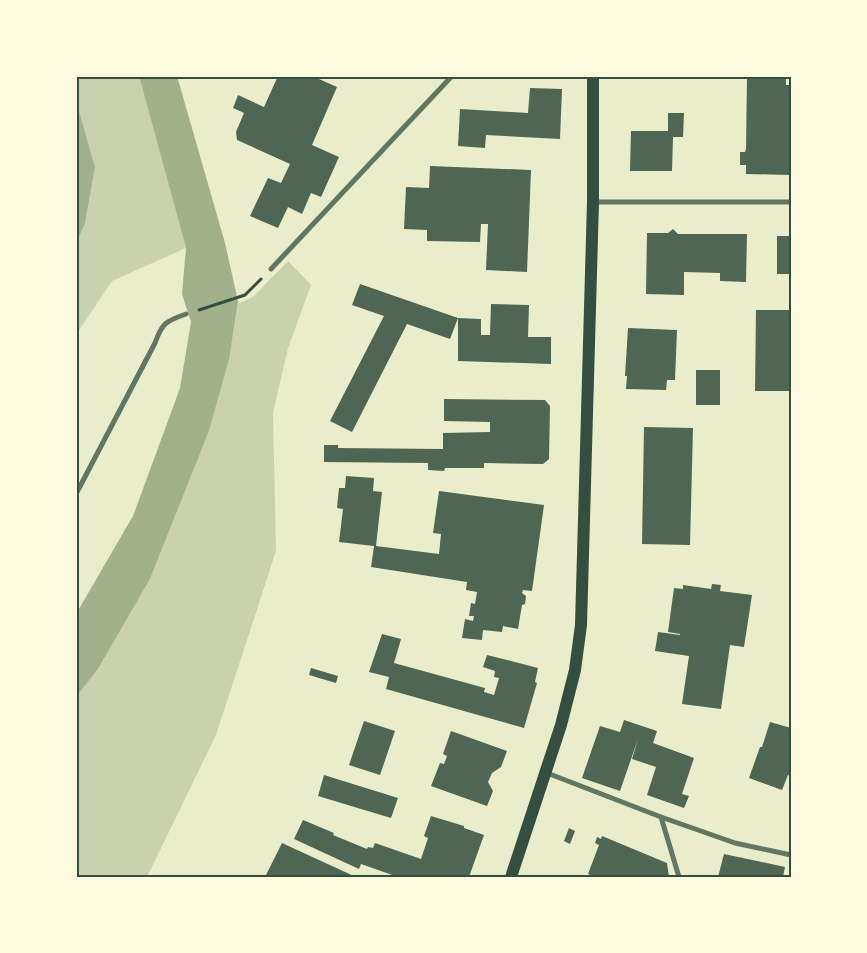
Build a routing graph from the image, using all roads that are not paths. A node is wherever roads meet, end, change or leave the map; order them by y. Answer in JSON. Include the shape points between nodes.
{"nodes":[{"id":1,"x":452,"y":76,"type":"edge"},
{"id":2,"x":593,"y":76,"type":"edge"},
{"id":3,"x":593,"y":202,"type":"junction"},
{"id":4,"x":791,"y":202,"type":"edge"},
{"id":5,"x":271,"y":269,"type":"road end"},
{"id":6,"x":186,"y":314,"type":"road end"},
{"id":7,"x":76,"y":494,"type":"edge"},
{"id":8,"x":547,"y":773,"type":"junction"},
{"id":9,"x":661,"y":817,"type":"junction"},
{"id":10,"x":791,"y":855,"type":"edge"},
{"id":11,"x":511,"y":877,"type":"edge"},
{"id":12,"x":679,"y":877,"type":"edge"}],
"edges":[{"from":1,"to":5,"type":"street"},
{"from":2,"to":3,"type":"main road"},
{"from":3,"to":4,"type":"street"},
{"from":3,"to":8,"type":"main road","via":[[581,625],[576,670]]},
{"from":6,"to":7,"type":"street","via":[[172,319],[160,330]]},
{"from":8,"to":9,"type":"street"},
{"from":8,"to":11,"type":"main road"},
{"from":9,"to":10,"type":"street","via":[[735,843]]},
{"from":9,"to":12,"type":"street"}]}
